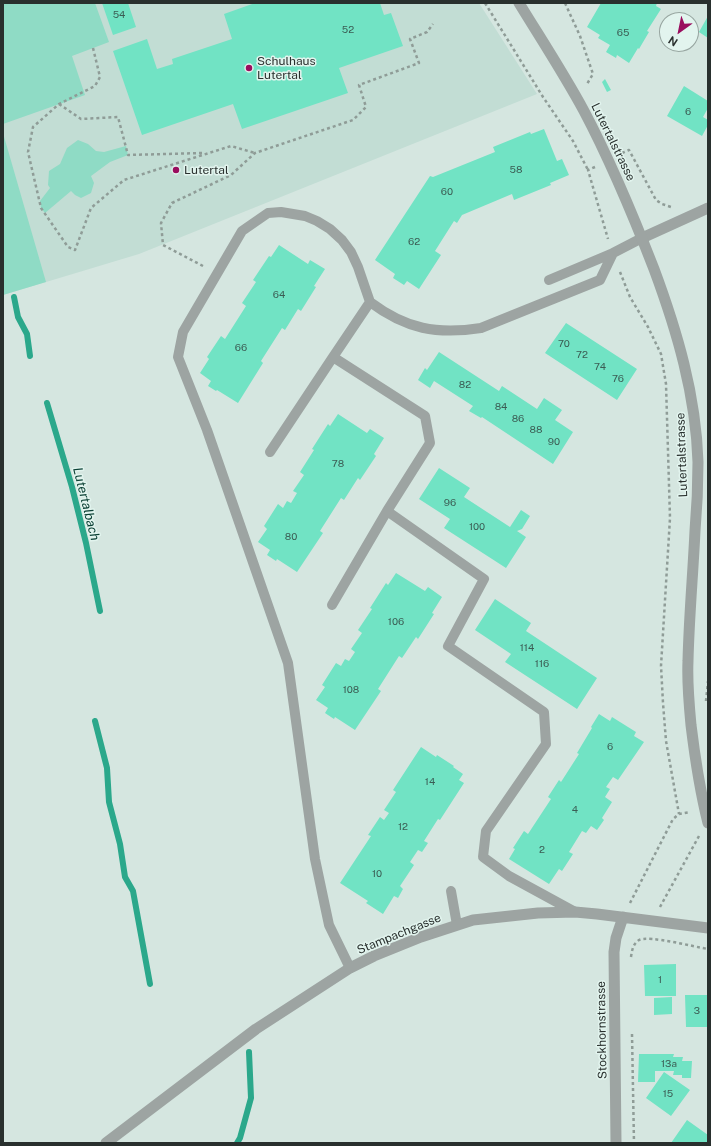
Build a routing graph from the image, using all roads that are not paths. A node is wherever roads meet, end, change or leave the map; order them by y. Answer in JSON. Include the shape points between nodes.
{"nodes":[{"id":1,"x":519,"y":3,"type":"edge"},
{"id":2,"x":708,"y":208,"type":"edge"},
{"id":3,"x":642,"y":238,"type":"junction"},
{"id":4,"x":612,"y":253,"type":"junction"},
{"id":5,"x":549,"y":280,"type":"dead end"},
{"id":6,"x":370,"y":302,"type":"junction"},
{"id":7,"x":332,"y":357,"type":"junction"},
{"id":8,"x":270,"y":452,"type":"dead end"},
{"id":9,"x":387,"y":511,"type":"junction"},
{"id":10,"x":332,"y":605,"type":"dead end"},
{"id":11,"x":708,"y":822,"type":"edge"},
{"id":12,"x":450,"y":891,"type":"dead end"},
{"id":13,"x":575,"y":912,"type":"junction"},
{"id":14,"x":622,"y":917,"type":"junction"},
{"id":15,"x":457,"y":925,"type":"junction"},
{"id":16,"x":708,"y":928,"type":"edge"},
{"id":17,"x":350,"y":968,"type":"junction"},
{"id":18,"x":106,"y":1143,"type":"edge"},
{"id":19,"x":616,"y":1143,"type":"edge"}],
"edges":[{"from":1,"to":3,"type":"street","name":"Lutertalstrasse","via":[[578,100],[609,160]]},
{"from":2,"to":3,"type":"street"},
{"from":3,"to":4,"type":"lane"},
{"from":3,"to":11,"type":"street","name":"Lutertalstrasse","via":[[668,308],[694,411],[698,476],[689,635],[689,698],[696,768]]},
{"from":4,"to":5,"type":"lane"},
{"from":4,"to":6,"type":"lane","via":[[600,280],[481,328],[463,331],[425,329],[396,319]]},
{"from":6,"to":7,"type":"lane"},
{"from":6,"to":17,"type":"lane","via":[[351,252],[330,229],[305,216],[281,212],[268,213],[242,231],[183,332],[178,357],[207,430],[288,663],[315,859],[329,925]]},
{"from":7,"to":8,"type":"lane"},
{"from":7,"to":9,"type":"lane","via":[[425,416],[430,443]]},
{"from":9,"to":10,"type":"lane"},
{"from":9,"to":13,"type":"lane","via":[[484,579],[448,646],[544,712],[546,744],[486,831],[483,857],[509,876]]},
{"from":12,"to":15,"type":"lane"},
{"from":13,"to":14,"type":"street","name":"Stampachgasse"},
{"from":13,"to":15,"type":"street","name":"Stampachgasse","via":[[502,916]]},
{"from":14,"to":16,"type":"street","name":"Stampachgasse"},
{"from":14,"to":19,"type":"street","name":"Stockhornstrasse","via":[[614,952]]},
{"from":15,"to":17,"type":"street","name":"Stampachgasse","via":[[397,946]]},
{"from":17,"to":18,"type":"street","name":"Stampachgasse","via":[[256,1030]]}]}
